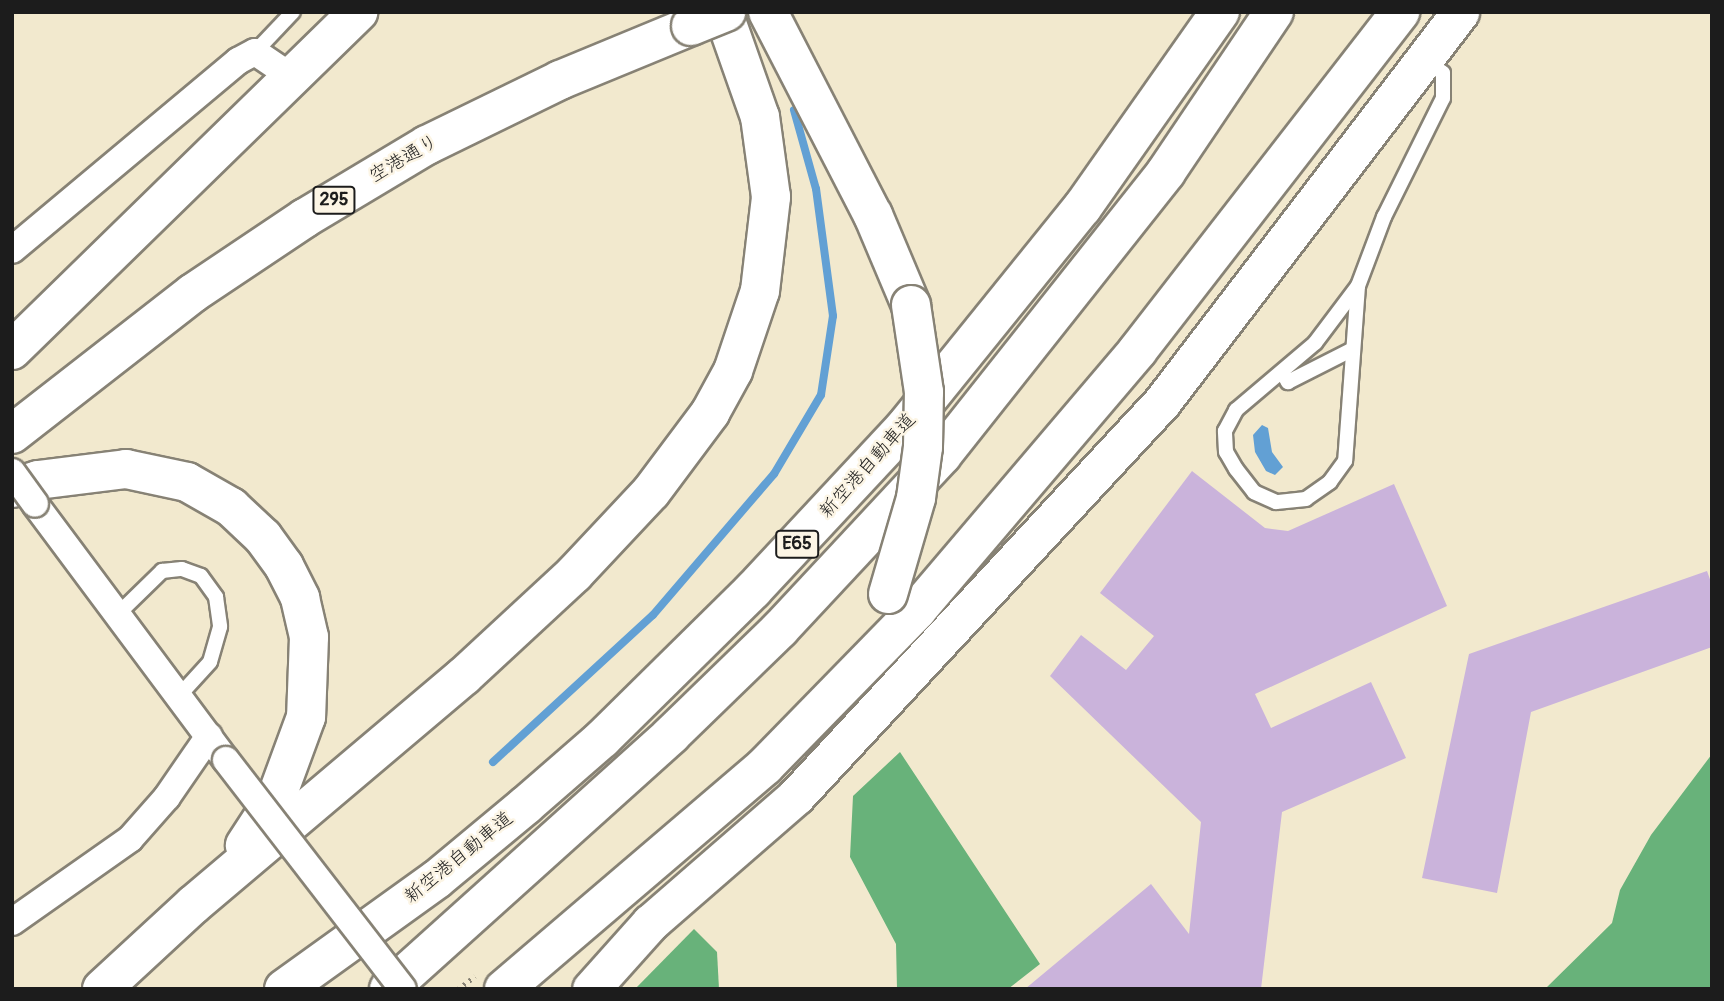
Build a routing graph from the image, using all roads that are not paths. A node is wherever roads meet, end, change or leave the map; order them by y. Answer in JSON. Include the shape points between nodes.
{"nodes":[{"id":1,"x":293,"y":12,"type":"edge"},
{"id":2,"x":358,"y":12,"type":"edge"},
{"id":3,"x":768,"y":12,"type":"edge"},
{"id":4,"x":1220,"y":12,"type":"edge"},
{"id":5,"x":1274,"y":12,"type":"edge"},
{"id":6,"x":1400,"y":12,"type":"edge"},
{"id":7,"x":1460,"y":12,"type":"edge"},
{"id":8,"x":713,"y":17,"type":"edge"},
{"id":9,"x":255,"y":52,"type":"junction"},
{"id":10,"x":1425,"y":60,"type":"junction"},
{"id":11,"x":289,"y":75,"type":"junction"},
{"id":12,"x":12,"y":250,"type":"edge"},
{"id":13,"x":1357,"y":286,"type":"junction"},
{"id":14,"x":1353,"y":349,"type":"junction"},
{"id":15,"x":12,"y":350,"type":"edge"},
{"id":16,"x":1282,"y":372,"type":"junction"},
{"id":17,"x":12,"y":434,"type":"edge"},
{"id":18,"x":12,"y":472,"type":"edge"},
{"id":19,"x":24,"y":496,"type":"edge"},
{"id":20,"x":118,"y":614,"type":"junction"},
{"id":21,"x":179,"y":696,"type":"junction"},
{"id":22,"x":209,"y":736,"type":"junction"},
{"id":23,"x":765,"y":766,"type":"junction"},
{"id":24,"x":193,"y":905,"type":"junction"},
{"id":25,"x":12,"y":922,"type":"edge"},
{"id":26,"x":102,"y":989,"type":"edge"},
{"id":27,"x":284,"y":989,"type":"edge"},
{"id":28,"x":389,"y":989,"type":"edge"},
{"id":29,"x":403,"y":989,"type":"edge"},
{"id":30,"x":505,"y":989,"type":"edge"},
{"id":31,"x":591,"y":989,"type":"edge"}],
"edges":[{"from":1,"to":9,"type":"lane"},
{"from":2,"to":11,"type":"highway"},
{"from":3,"to":23,"type":"highway","bridge":true,"via":[[873,215],[911,305],[924,392],[916,498],[875,625],[835,685]]},
{"from":4,"to":27,"type":"highway","name":"新空港自動車道","number":"E65","via":[[1082,208],[905,426],[753,590],[602,738],[526,805],[437,878]]},
{"from":5,"to":28,"type":"highway","number":"E65","via":[[1166,172],[942,455],[780,629],[671,735]]},
{"from":6,"to":23,"type":"highway","via":[[1237,228],[984,536]]},
{"from":7,"to":10,"type":"street"},
{"from":8,"to":17,"type":"highway","name":"空港通り","number":"295","via":[[560,80],[382,171],[193,293]]},
{"from":8,"to":24,"type":"highway","via":[[760,117],[771,197],[760,291],[733,370],[710,413],[651,492],[574,574],[464,676]]},
{"from":9,"to":11,"type":"street"},
{"from":9,"to":12,"type":"street"},
{"from":10,"to":13,"type":"lane","via":[[1443,73],[1443,98],[1384,217]]},
{"from":10,"to":31,"type":"street","via":[[1162,402],[796,796],[650,923]]},
{"from":11,"to":15,"type":"highway"},
{"from":13,"to":14,"type":"lane"},
{"from":13,"to":16,"type":"lane","via":[[1315,343]]},
{"from":14,"to":16,"type":"lane","via":[[1288,382]]},
{"from":14,"to":16,"type":"lane","via":[[1345,461],[1330,482],[1306,499],[1276,502],[1254,492],[1236,469],[1226,452],[1225,430],[1236,410]]},
{"from":18,"to":19,"type":"street","bridge":true},
{"from":19,"to":20,"type":"street"},
{"from":19,"to":24,"type":"highway","via":[[37,480],[126,469],[187,482],[231,506],[263,537],[300,598],[311,676],[295,755],[277,796],[244,846]]},
{"from":20,"to":21,"type":"street"},
{"from":20,"to":21,"type":"lane","via":[[162,571],[182,569],[201,576],[216,597],[220,627],[209,662]]},
{"from":21,"to":22,"type":"street"},
{"from":22,"to":25,"type":"street","via":[[167,797],[130,839]]},
{"from":22,"to":29,"type":"street","bridge":true},
{"from":23,"to":30,"type":"highway"},
{"from":24,"to":26,"type":"highway"}]}
